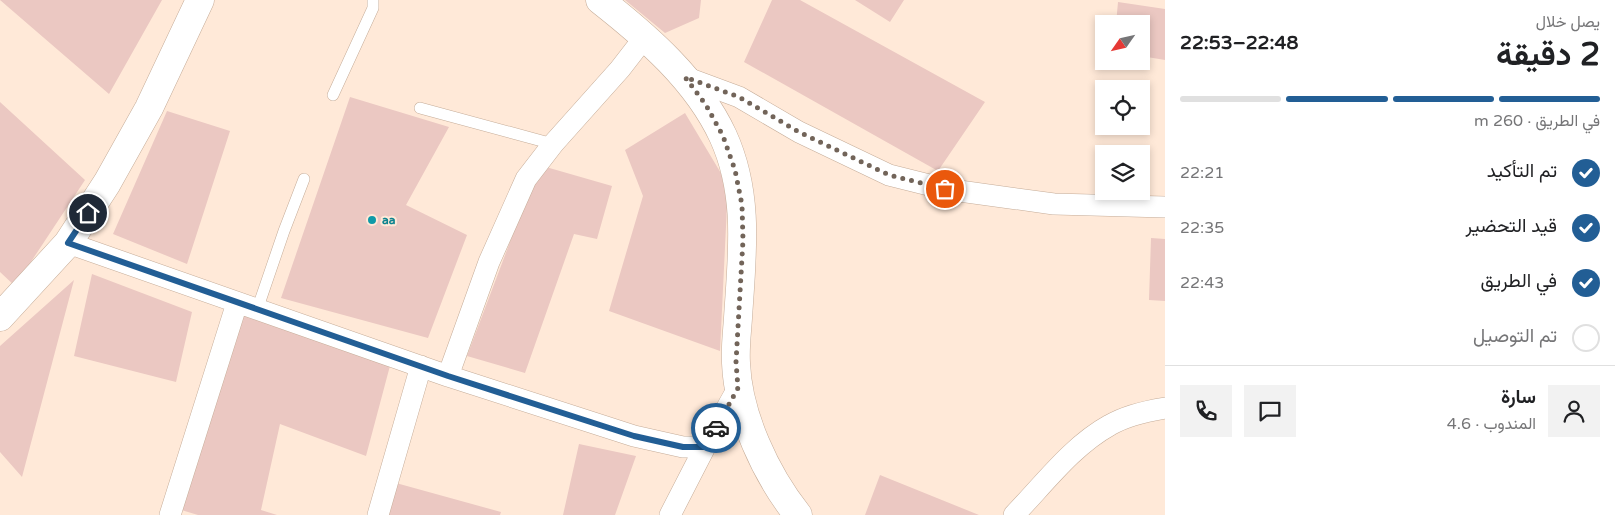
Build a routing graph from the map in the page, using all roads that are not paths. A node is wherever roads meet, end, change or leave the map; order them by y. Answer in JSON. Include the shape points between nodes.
{"nodes":[{"id":1,"x":200,"y":0,"type":"edge"},
{"id":2,"x":373,"y":0,"type":"edge"},
{"id":3,"x":600,"y":0,"type":"edge"},
{"id":4,"x":644,"y":38,"type":"junction"},
{"id":5,"x":685,"y":77,"type":"junction"},
{"id":6,"x":333,"y":94,"type":"dead end"},
{"id":7,"x":420,"y":108,"type":"dead end"},
{"id":8,"x":553,"y":144,"type":"junction"},
{"id":9,"x":304,"y":179,"type":"dead end"},
{"id":10,"x":1165,"y":207,"type":"edge"},
{"id":11,"x":68,"y":243,"type":"junction"},
{"id":12,"x":237,"y":303,"type":"junction"},
{"id":13,"x":257,"y":310,"type":"junction"},
{"id":14,"x":0,"y":317,"type":"edge"},
{"id":15,"x":421,"y":366,"type":"junction"},
{"id":16,"x":448,"y":376,"type":"junction"},
{"id":17,"x":738,"y":388,"type":"junction"},
{"id":18,"x":1165,"y":408,"type":"edge"},
{"id":19,"x":705,"y":447,"type":"junction"},
{"id":20,"x":170,"y":515,"type":"edge"},
{"id":21,"x":378,"y":515,"type":"edge"},
{"id":22,"x":670,"y":515,"type":"edge"},
{"id":23,"x":798,"y":515,"type":"edge"},
{"id":24,"x":1014,"y":515,"type":"edge"}],
"edges":[{"from":1,"to":11,"type":"street","via":[[149,108],[107,183]]},
{"from":2,"to":6,"type":"lane","via":[[373,8]]},
{"from":3,"to":4,"type":"street"},
{"from":4,"to":5,"type":"street"},
{"from":4,"to":8,"type":"street"},
{"from":5,"to":10,"type":"street","via":[[739,97],[799,132],[889,175],[945,189],[1054,204]]},
{"from":5,"to":17,"type":"street","via":[[723,136],[735,170],[742,205],[736,362]]},
{"from":7,"to":8,"type":"lane"},
{"from":8,"to":16,"type":"street","via":[[522,187],[489,262]]},
{"from":9,"to":13,"type":"lane"},
{"from":11,"to":12,"type":"street"},
{"from":11,"to":14,"type":"street"},
{"from":12,"to":13,"type":"street"},
{"from":12,"to":20,"type":"street"},
{"from":13,"to":15,"type":"street"},
{"from":15,"to":16,"type":"street"},
{"from":15,"to":21,"type":"street"},
{"from":16,"to":19,"type":"street","via":[[634,436],[683,447]]},
{"from":17,"to":19,"type":"street"},
{"from":17,"to":23,"type":"street","via":[[750,428],[767,467]]},
{"from":18,"to":24,"type":"street","via":[[1131,415],[1092,436]]},
{"from":19,"to":22,"type":"street"}]}
